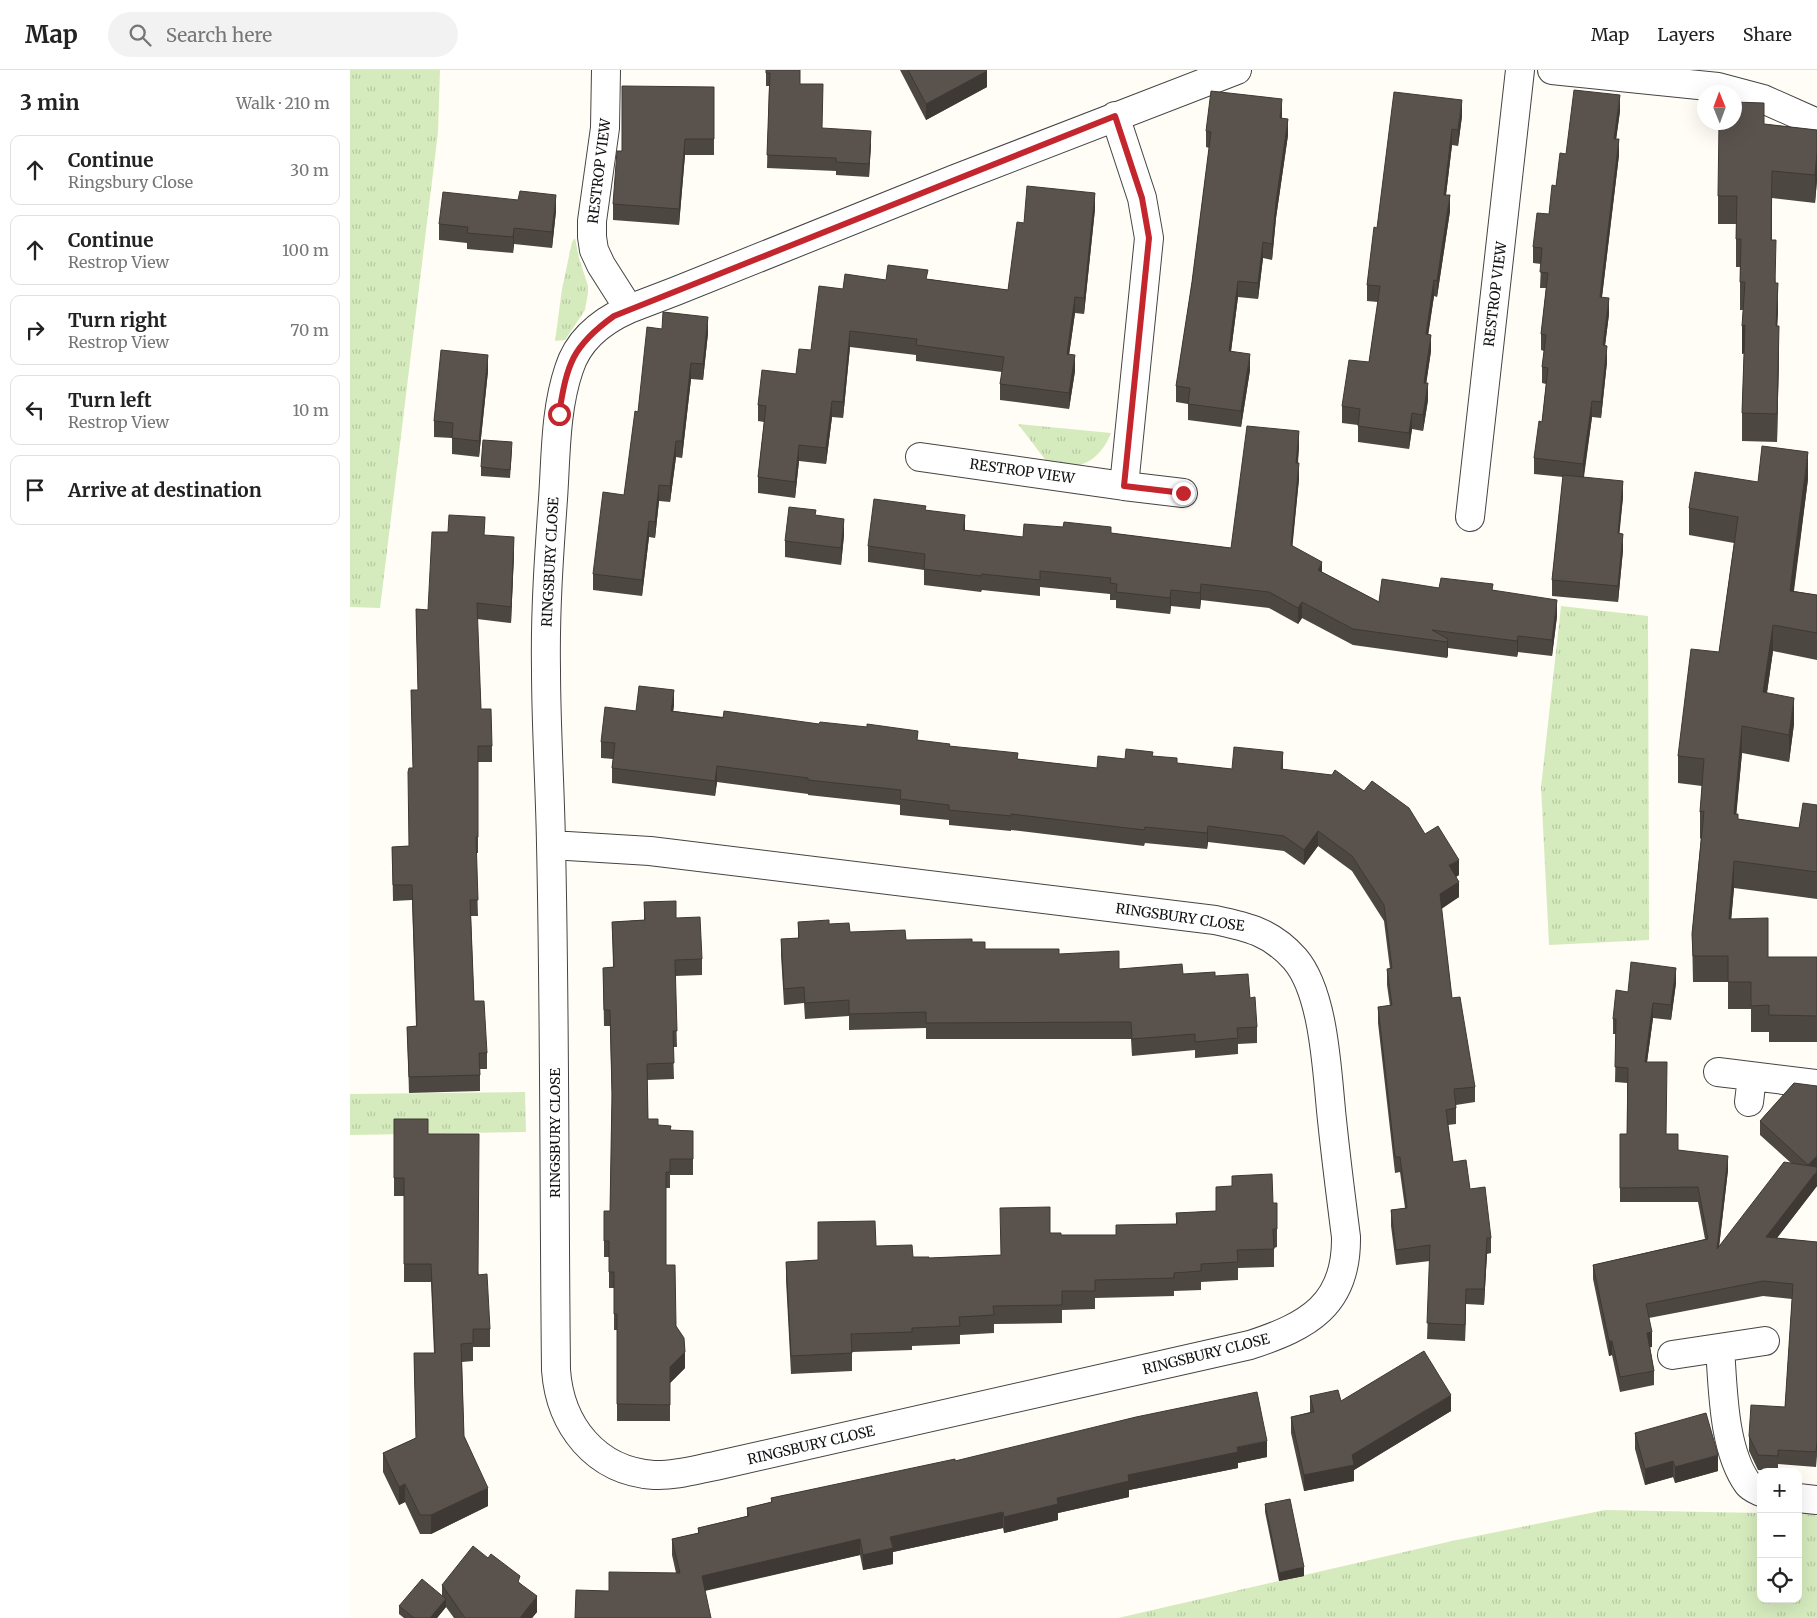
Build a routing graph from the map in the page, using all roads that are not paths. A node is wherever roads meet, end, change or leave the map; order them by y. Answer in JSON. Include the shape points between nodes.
{"nodes":[{"id":1,"x":606,"y":70,"type":"edge"},
{"id":2,"x":1236,"y":70,"type":"edge"},
{"id":3,"x":1520,"y":70,"type":"edge"},
{"id":4,"x":1552,"y":70,"type":"edge"},
{"id":5,"x":1115,"y":116,"type":"junction"},
{"id":6,"x":1817,"y":123,"type":"edge"},
{"id":7,"x":629,"y":309,"type":"junction"},
{"id":8,"x":920,"y":457,"type":"dead end"},
{"id":9,"x":1124,"y":486,"type":"junction"},
{"id":10,"x":1183,"y":493,"type":"dead end"},
{"id":11,"x":1470,"y":517,"type":"dead end"},
{"id":12,"x":551,"y":845,"type":"junction"},
{"id":13,"x":1718,"y":1072,"type":"dead end"},
{"id":14,"x":1817,"y":1084,"type":"edge"},
{"id":15,"x":1765,"y":1341,"type":"dead end"},
{"id":16,"x":1720,"y":1348,"type":"junction"},
{"id":17,"x":1672,"y":1355,"type":"dead end"},
{"id":18,"x":1757,"y":1490,"type":"edge"},
{"id":19,"x":1802,"y":1498,"type":"edge"},
{"id":20,"x":1817,"y":1500,"type":"edge"}],
"edges":[{"from":1,"to":7,"type":"street","name":"RESTROP VIEW","via":[[605,128],[592,237],[601,265]]},
{"from":2,"to":5,"type":"street"},
{"from":3,"to":11,"type":"street","name":"RESTROP VIEW"},
{"from":4,"to":6,"type":"street","via":[[1718,87],[1763,99]]},
{"from":5,"to":7,"type":"street"},
{"from":5,"to":9,"type":"street","via":[[1142,198],[1149,238]]},
{"from":7,"to":12,"type":"street","name":"RINGSBURY CLOSE","via":[[600,326],[580,345],[572,358],[559,414],[546,610]]},
{"from":8,"to":9,"type":"street","name":"RESTROP VIEW"},
{"from":9,"to":10,"type":"street","name":"RESTROP VIEW"},
{"from":12,"to":12,"type":"street","name":"RINGSBURY CLOSE","via":[[557,1388],[573,1428],[589,1448],[618,1466],[655,1475],[715,1466],[1250,1345],[1304,1323],[1318,1313],[1332,1294],[1344,1267],[1346,1237],[1324,1049],[1305,973],[1268,936],[1251,928],[1215,920],[650,851]]},
{"from":13,"to":14,"type":"street","via":[[1750,1090]]},
{"from":15,"to":16,"type":"street"},
{"from":16,"to":17,"type":"street"},
{"from":16,"to":18,"type":"street","via":[[1730,1437],[1738,1465],[1749,1485]]},
{"from":19,"to":20,"type":"street"}]}
